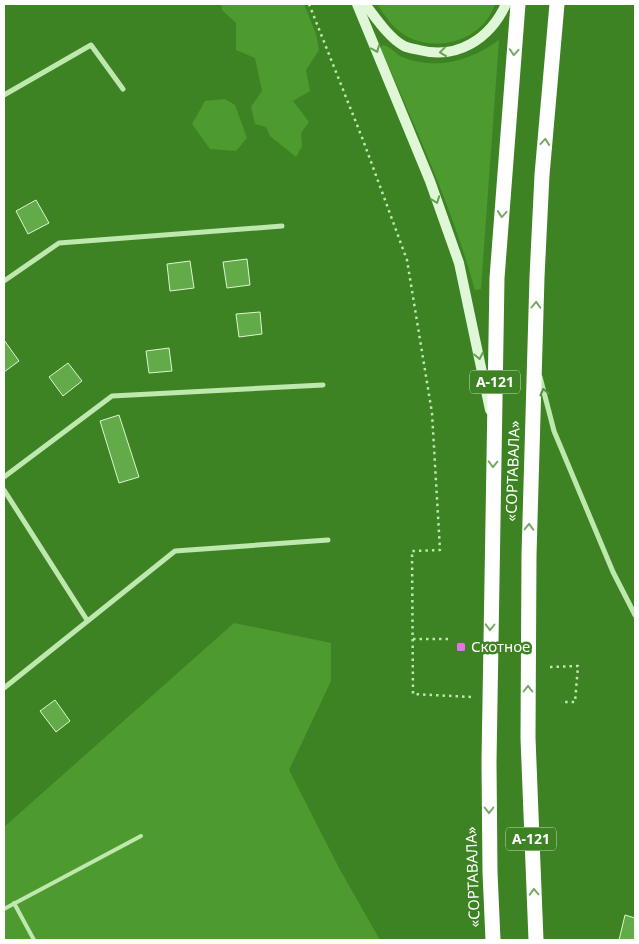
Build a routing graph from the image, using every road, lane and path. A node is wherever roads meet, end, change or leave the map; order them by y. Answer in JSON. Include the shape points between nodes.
{"nodes":[{"id":1,"x":310,"y":4,"type":"edge"},
{"id":2,"x":357,"y":4,"type":"edge"},
{"id":3,"x":365,"y":4,"type":"edge"},
{"id":4,"x":506,"y":4,"type":"edge"},
{"id":5,"x":518,"y":4,"type":"edge"},
{"id":6,"x":557,"y":4,"type":"edge"},
{"id":7,"x":123,"y":89,"type":"dead end"},
{"id":8,"x":4,"y":95,"type":"edge"},
{"id":9,"x":282,"y":226,"type":"dead end"},
{"id":10,"x":4,"y":281,"type":"edge"},
{"id":11,"x":534,"y":353,"type":"junction"},
{"id":12,"x":324,"y":385,"type":"dead end"},
{"id":13,"x":494,"y":428,"type":"junction"},
{"id":14,"x":4,"y":477,"type":"edge"},
{"id":15,"x":4,"y":490,"type":"edge"},
{"id":16,"x":328,"y":540,"type":"dead end"},
{"id":17,"x":635,"y":615,"type":"edge"},
{"id":18,"x":87,"y":620,"type":"junction"},
{"id":19,"x":413,"y":638,"type":"junction"},
{"id":20,"x":451,"y":639,"type":"dead end"},
{"id":21,"x":550,"y":667,"type":"dead end"},
{"id":22,"x":4,"y":688,"type":"edge"},
{"id":23,"x":471,"y":697,"type":"dead end"},
{"id":24,"x":562,"y":702,"type":"dead end"},
{"id":25,"x":141,"y":836,"type":"dead end"},
{"id":26,"x":14,"y":903,"type":"junction"},
{"id":27,"x":4,"y":909,"type":"edge"},
{"id":28,"x":34,"y":940,"type":"edge"},
{"id":29,"x":493,"y":940,"type":"edge"},
{"id":30,"x":536,"y":940,"type":"edge"}],
"edges":[{"from":1,"to":19,"type":"path","via":[[407,260],[432,413],[440,550],[412,551]]},
{"from":2,"to":13,"type":"main road","one_way":true,"via":[[430,181],[459,263]]},
{"from":4,"to":3,"type":"main road","one_way":true,"via":[[481,38],[458,51],[433,54],[404,46],[381,26]]},
{"from":5,"to":13,"type":"highway","name":"«СОРТАВАЛА»","number":"А-121","one_way":true,"via":[[497,278]]},
{"from":11,"to":6,"type":"highway","name":"«СОРТАВАЛА»","number":"А-121","one_way":true,"via":[[542,176]]},
{"from":7,"to":8,"type":"street","via":[[91,44]]},
{"from":9,"to":10,"type":"street","via":[[60,243]]},
{"from":17,"to":11,"type":"street","one_way":true,"via":[[613,572],[554,431]]},
{"from":30,"to":11,"type":"highway","name":"«СОРТАВАЛА»","number":"А-121","one_way":true,"via":[[528,738]]},
{"from":12,"to":14,"type":"street","via":[[112,396]]},
{"from":13,"to":29,"type":"highway","name":"«СОРТАВАЛА»","number":"А-121","one_way":true,"via":[[489,762]]},
{"from":15,"to":18,"type":"street"},
{"from":16,"to":18,"type":"street","via":[[175,551]]},
{"from":18,"to":22,"type":"street"},
{"from":19,"to":20,"type":"path"},
{"from":19,"to":23,"type":"path","via":[[413,694]]},
{"from":21,"to":24,"type":"path","via":[[578,666],[574,702]]},
{"from":25,"to":26,"type":"lane"},
{"from":26,"to":27,"type":"lane"},
{"from":26,"to":28,"type":"lane"}]}
